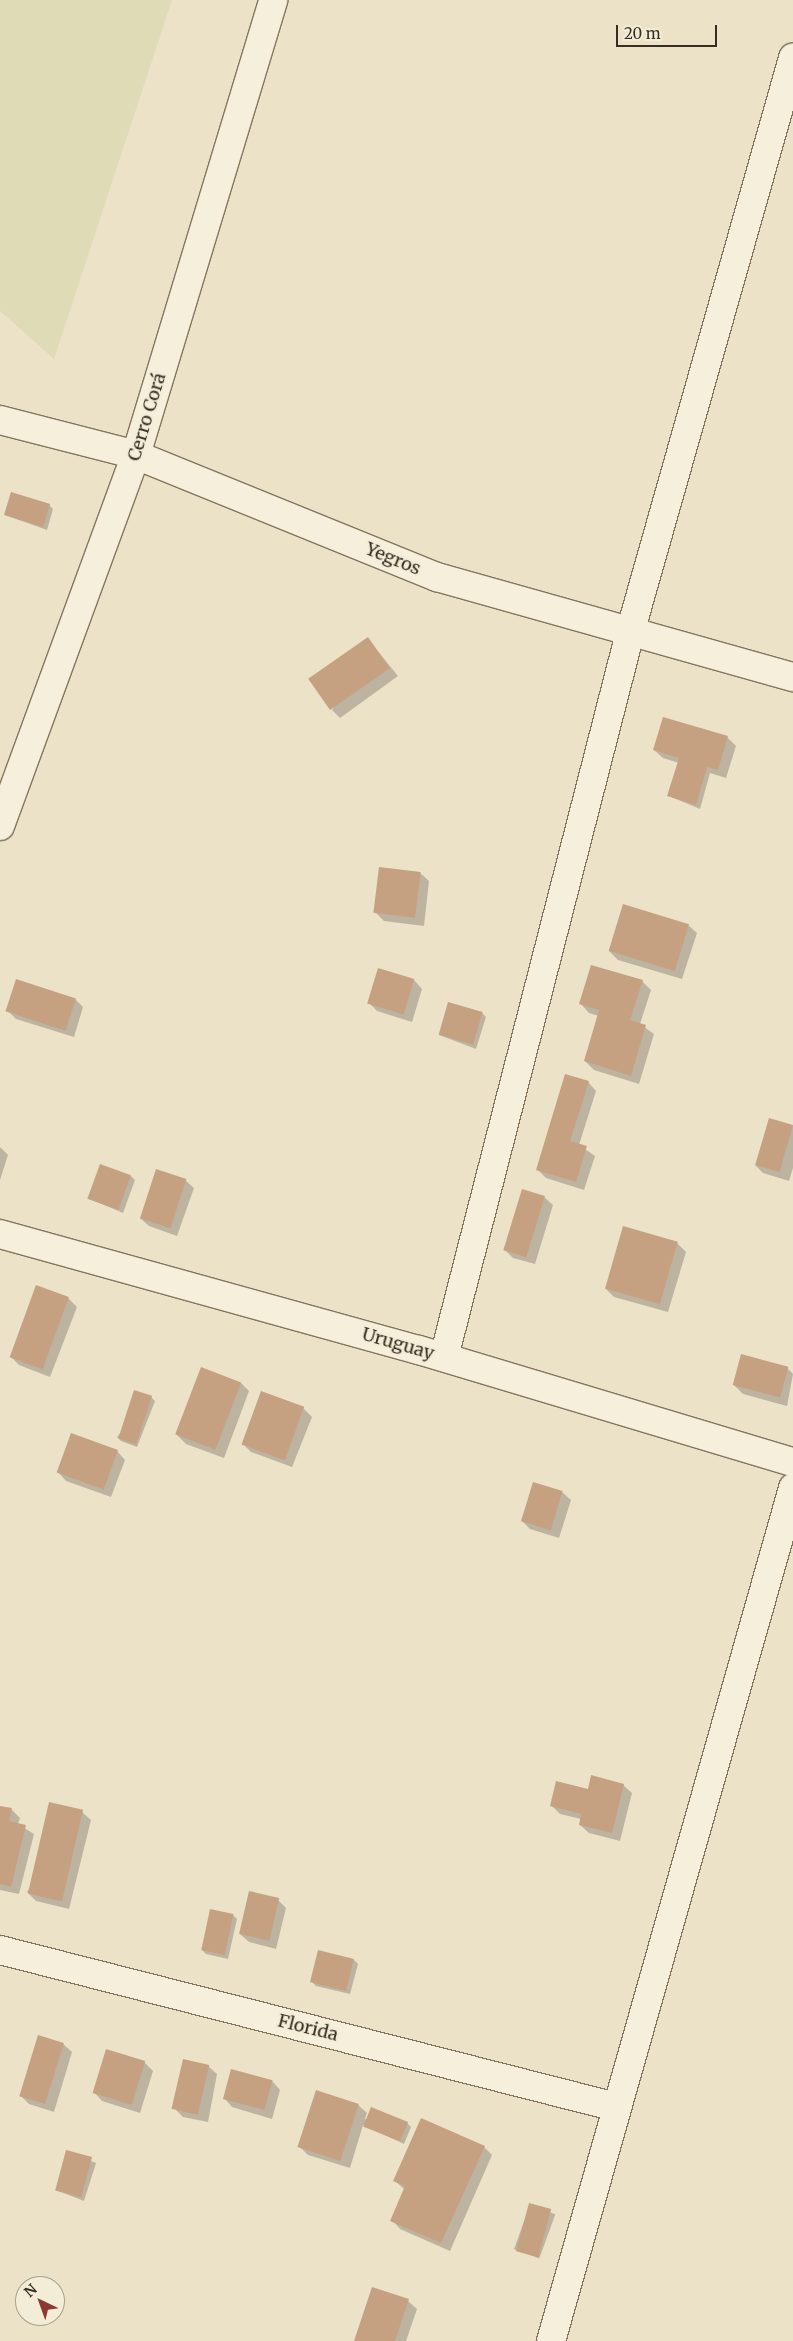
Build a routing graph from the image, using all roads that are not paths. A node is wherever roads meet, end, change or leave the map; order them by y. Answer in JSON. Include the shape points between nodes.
{"nodes":[{"id":1,"x":273,"y":0,"type":"edge"},
{"id":2,"x":793,"y":58,"type":"edge"},
{"id":3,"x":0,"y":420,"type":"edge"},
{"id":4,"x":136,"y":455,"type":"junction"},
{"id":5,"x":631,"y":629,"type":"junction"},
{"id":6,"x":793,"y":677,"type":"edge"},
{"id":7,"x":0,"y":826,"type":"edge"},
{"id":8,"x":0,"y":1234,"type":"edge"},
{"id":9,"x":444,"y":1357,"type":"junction"},
{"id":10,"x":793,"y":1462,"type":"edge"},
{"id":11,"x":793,"y":1488,"type":"edge"},
{"id":12,"x":0,"y":1950,"type":"edge"},
{"id":13,"x":616,"y":2106,"type":"junction"},
{"id":14,"x":550,"y":2341,"type":"edge"}],
"edges":[{"from":1,"to":4,"type":"street","name":"Cerro Corá"},
{"from":2,"to":5,"type":"street"},
{"from":3,"to":4,"type":"street","name":"Yegros"},
{"from":4,"to":5,"type":"street","name":"Yegros","via":[[437,577]]},
{"from":4,"to":7,"type":"street","name":"Cerro Corá"},
{"from":5,"to":6,"type":"street","name":"Yegros"},
{"from":5,"to":9,"type":"street"},
{"from":8,"to":9,"type":"street","name":"Uruguay"},
{"from":9,"to":10,"type":"street","name":"Uruguay"},
{"from":11,"to":13,"type":"street"},
{"from":12,"to":13,"type":"street","name":"Florida"},
{"from":13,"to":14,"type":"street"}]}
